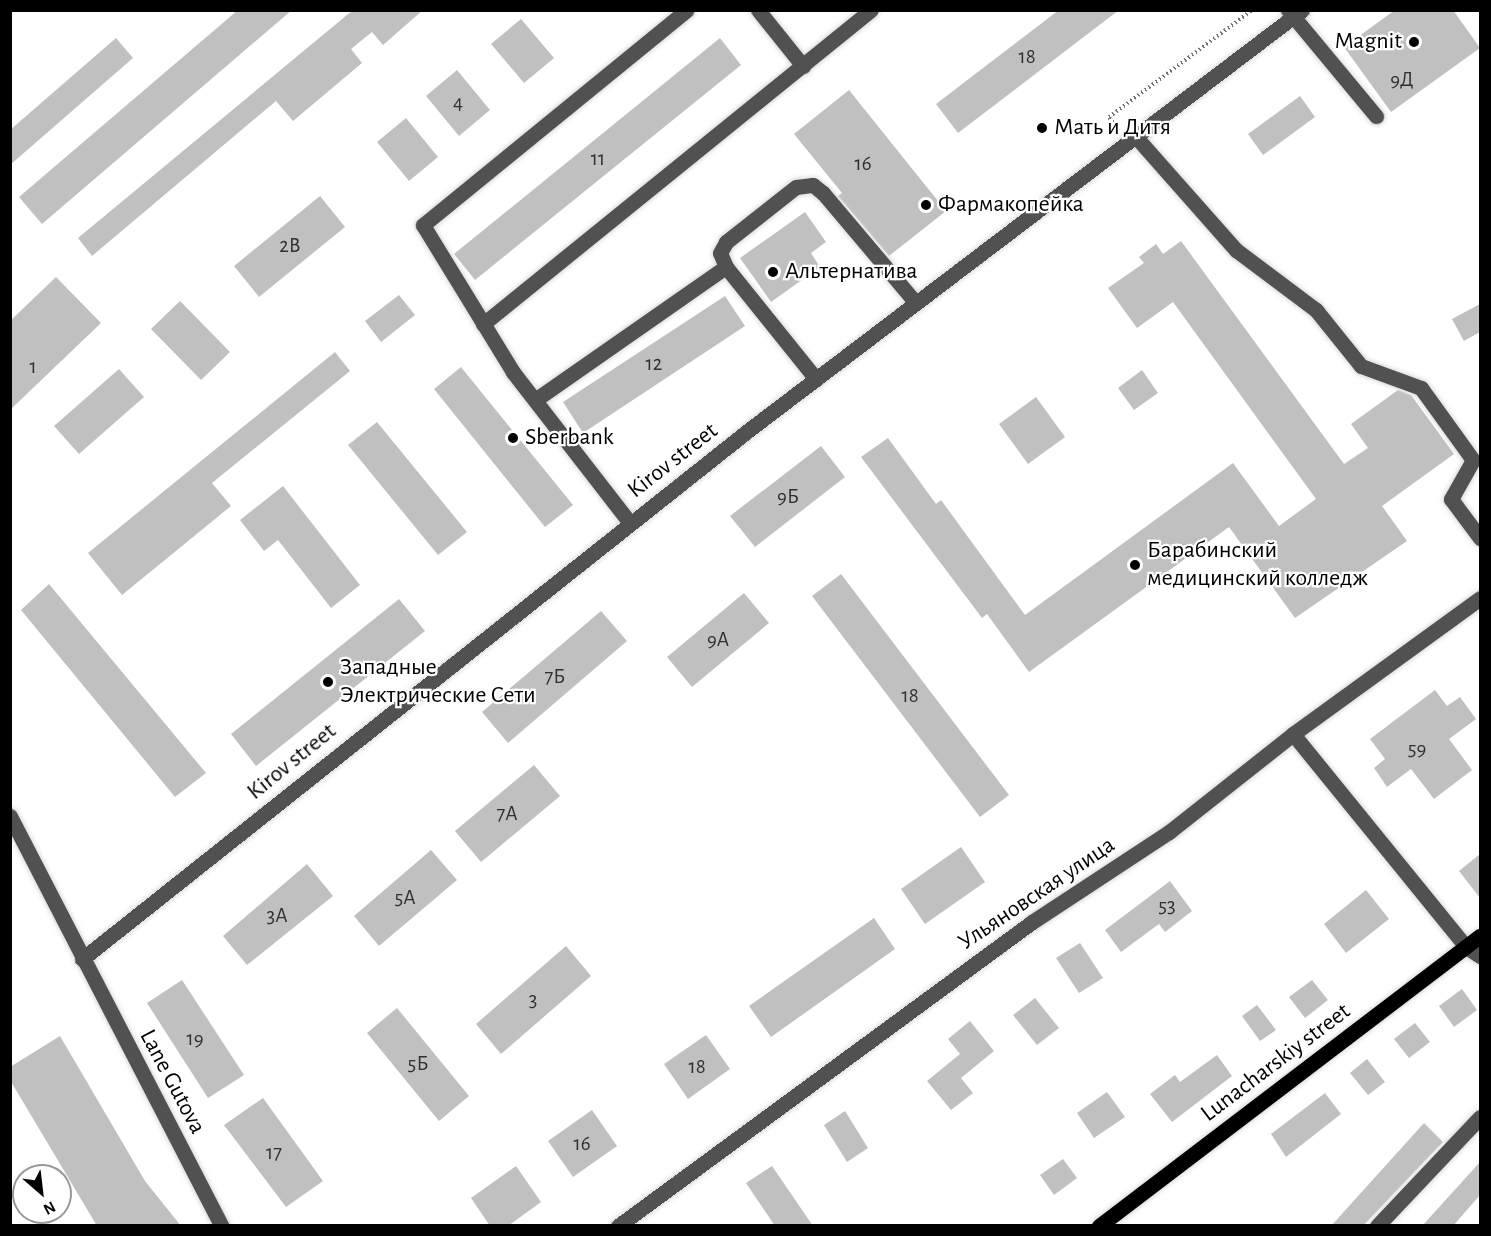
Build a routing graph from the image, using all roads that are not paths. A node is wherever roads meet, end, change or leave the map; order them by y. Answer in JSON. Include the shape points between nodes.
{"nodes":[{"id":1,"x":687,"y":10,"type":"edge"},
{"id":2,"x":759,"y":10,"type":"edge"},
{"id":3,"x":871,"y":10,"type":"edge"},
{"id":4,"x":1295,"y":13,"type":"edge"},
{"id":5,"x":803,"y":66,"type":"junction"},
{"id":6,"x":1376,"y":116,"type":"dead end"},
{"id":7,"x":1131,"y":140,"type":"junction"},
{"id":8,"x":726,"y":267,"type":"junction"},
{"id":9,"x":916,"y":303,"type":"junction"},
{"id":10,"x":483,"y":324,"type":"junction"},
{"id":11,"x":816,"y":379,"type":"junction"},
{"id":12,"x":535,"y":400,"type":"junction"},
{"id":13,"x":630,"y":523,"type":"junction"},
{"id":14,"x":1480,"y":538,"type":"edge"},
{"id":15,"x":1480,"y":598,"type":"edge"},
{"id":16,"x":1293,"y":734,"type":"junction"},
{"id":17,"x":10,"y":816,"type":"edge"},
{"id":18,"x":1480,"y":936,"type":"edge"},
{"id":19,"x":1466,"y":947,"type":"junction"},
{"id":20,"x":1480,"y":956,"type":"edge"},
{"id":21,"x":82,"y":959,"type":"junction"},
{"id":22,"x":1480,"y":1117,"type":"edge"},
{"id":23,"x":222,"y":1226,"type":"edge"},
{"id":24,"x":618,"y":1226,"type":"edge"},
{"id":25,"x":1099,"y":1226,"type":"edge"},
{"id":26,"x":1377,"y":1226,"type":"edge"}],
"edges":[{"from":1,"to":10,"type":"street","via":[[423,225]]},
{"from":2,"to":5,"type":"street"},
{"from":3,"to":5,"type":"street"},
{"from":4,"to":6,"type":"street"},
{"from":4,"to":7,"type":"street","name":"Kirov street"},
{"from":5,"to":10,"type":"street"},
{"from":7,"to":9,"type":"street","name":"Kirov street"},
{"from":7,"to":14,"type":"street","via":[[1236,250],[1316,310],[1362,366],[1421,388],[1473,460],[1451,499]]},
{"from":8,"to":9,"type":"street","via":[[720,253],[726,242],[796,187],[813,185]]},
{"from":8,"to":11,"type":"street"},
{"from":8,"to":12,"type":"street"},
{"from":9,"to":11,"type":"street","name":"Kirov street"},
{"from":10,"to":12,"type":"street"},
{"from":11,"to":13,"type":"street","name":"Kirov street"},
{"from":12,"to":13,"type":"street"},
{"from":13,"to":21,"type":"street","name":"Kirov street"},
{"from":15,"to":16,"type":"street","name":"Ульяновская улица"},
{"from":16,"to":19,"type":"street"},
{"from":16,"to":24,"type":"street","name":"Ульяновская улица","via":[[1169,832],[1032,922]]},
{"from":17,"to":21,"type":"street","name":"Lane Gutova"},
{"from":18,"to":19,"type":"main road","name":"Lunacharskiy street"},
{"from":19,"to":20,"type":"street"},
{"from":19,"to":25,"type":"main road","name":"Lunacharskiy street"},
{"from":21,"to":23,"type":"street","name":"Lane Gutova"},
{"from":22,"to":26,"type":"street"}]}
